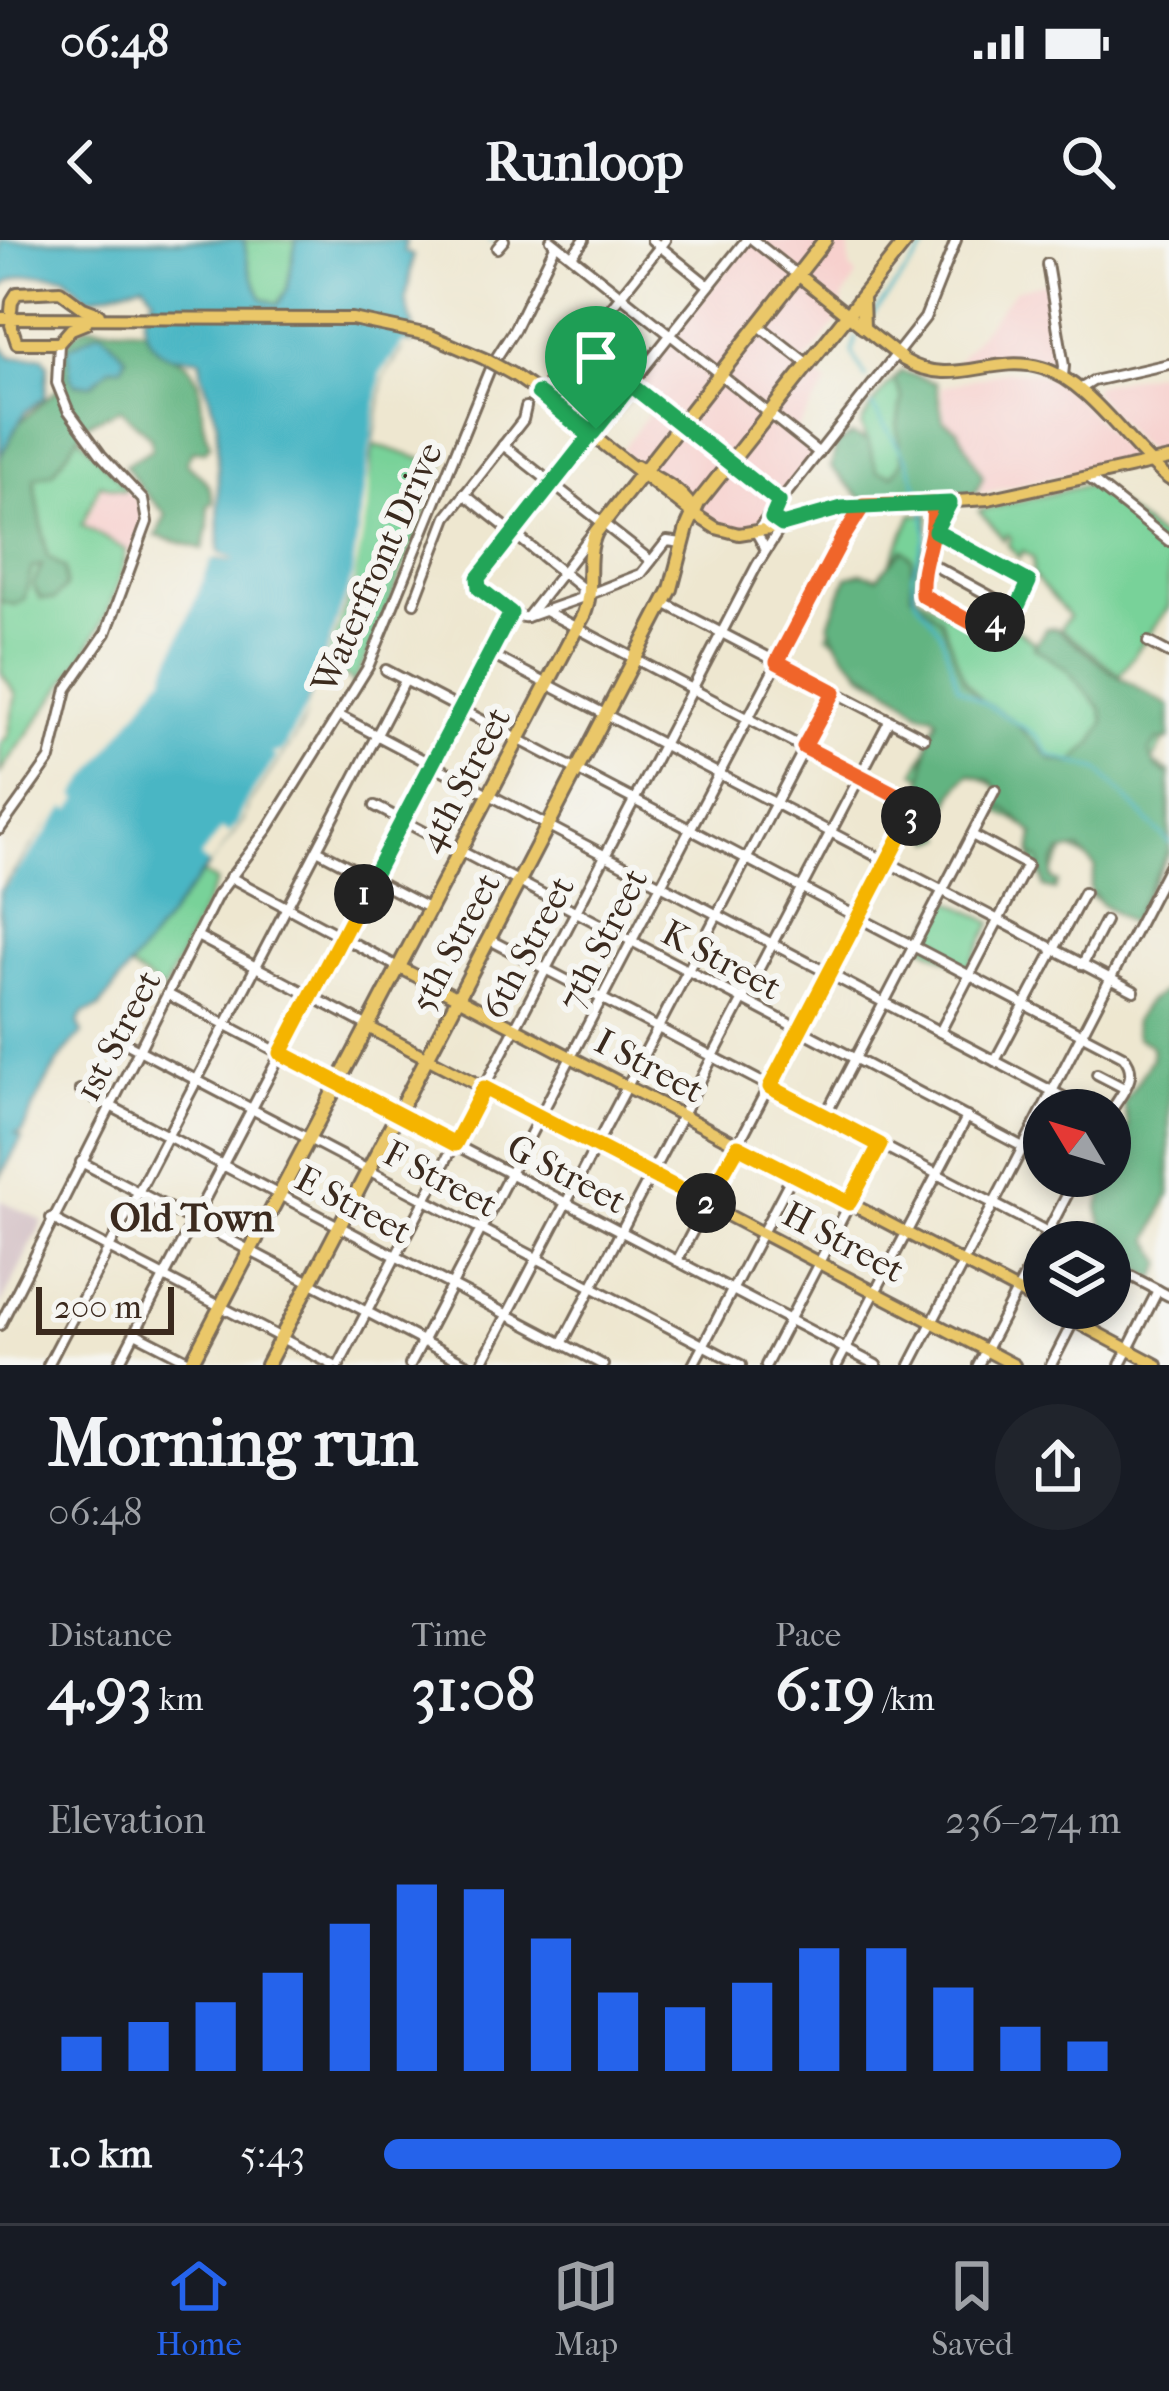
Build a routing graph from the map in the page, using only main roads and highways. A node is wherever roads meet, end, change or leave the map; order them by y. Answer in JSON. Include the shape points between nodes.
{"nodes":[{"id":1,"x":825,"y":240,"type":"edge"},
{"id":2,"x":907,"y":240,"type":"edge"},
{"id":3,"x":798,"y":275,"type":"junction"},
{"id":4,"x":865,"y":293,"type":"junction"},
{"id":5,"x":68,"y":297,"type":"junction"},
{"id":6,"x":848,"y":315,"type":"junction"},
{"id":7,"x":8,"y":318,"type":"edge"},
{"id":8,"x":40,"y":318,"type":"junction"},
{"id":9,"x":113,"y":318,"type":"junction"},
{"id":10,"x":863,"y":327,"type":"junction"},
{"id":11,"x":59,"y":343,"type":"junction"},
{"id":12,"x":35,"y":345,"type":"junction"},
{"id":13,"x":57,"y":358,"type":"road end"},
{"id":14,"x":1169,"y":459,"type":"edge"},
{"id":15,"x":1149,"y":463,"type":"junction"},
{"id":16,"x":641,"y":473,"type":"junction"},
{"id":17,"x":1169,"y":479,"type":"edge"},
{"id":18,"x":694,"y":512,"type":"junction"},
{"id":19,"x":399,"y":967,"type":"junction"},
{"id":20,"x":458,"y":998,"type":"junction"},
{"id":21,"x":368,"y":1027,"type":"junction"},
{"id":22,"x":427,"y":1057,"type":"junction"},
{"id":23,"x":1023,"y":1294,"type":"edge"},
{"id":24,"x":1099,"y":1329,"type":"edge"},
{"id":25,"x":192,"y":1364,"type":"edge"},
{"id":26,"x":267,"y":1365,"type":"edge"},
{"id":27,"x":1014,"y":1365,"type":"edge"},
{"id":28,"x":1157,"y":1365,"type":"edge"}],
"edges":[{"from":1,"to":3,"type":"highway"},
{"from":2,"to":4,"type":"highway","name":"5th Street"},
{"from":3,"to":6,"type":"main road"},
{"from":3,"to":16,"type":"highway"},
{"from":4,"to":6,"type":"highway","name":"5th Street"},
{"from":4,"to":10,"type":"highway"},
{"from":5,"to":7,"type":"main road","via":[[17,293]]},
{"from":5,"to":8,"type":"main road","via":[[68,310]]},
{"from":5,"to":9,"type":"main road"},
{"from":6,"to":10,"type":"main road"},
{"from":6,"to":18,"type":"highway","name":"5th Street"},
{"from":7,"to":8,"type":"main road"},
{"from":7,"to":11,"type":"main road","via":[[55,326]]},
{"from":7,"to":12,"type":"main road","via":[[16,343]]},
{"from":8,"to":9,"type":"main road"},
{"from":9,"to":11,"type":"main road","via":[[80,324]]},
{"from":9,"to":16,"type":"main road","bridge":true,"via":[[327,317],[445,341],[514,375]]},
{"from":10,"to":15,"type":"main road","via":[[934,374],[1012,364],[1063,376]]},
{"from":11,"to":12,"type":"main road"},
{"from":12,"to":13,"type":"main road"},
{"from":14,"to":15,"type":"main road"},
{"from":15,"to":17,"type":"main road"},
{"from":15,"to":18,"type":"main road","via":[[988,500],[842,508],[756,532],[724,531]]},
{"from":16,"to":18,"type":"main road"},
{"from":16,"to":19,"type":"highway","name":"4th Street","via":[[599,528],[576,628]]},
{"from":18,"to":20,"type":"highway","name":"5th Street","via":[[664,603]]},
{"from":19,"to":20,"type":"main road","name":"I Street"},
{"from":19,"to":21,"type":"highway","name":"4th Street"},
{"from":20,"to":22,"type":"highway","name":"5th Street"},
{"from":20,"to":23,"type":"main road","name":"I Street"},
{"from":21,"to":22,"type":"main road","name":"H Street"},
{"from":21,"to":25,"type":"highway","name":"4th Street"},
{"from":22,"to":26,"type":"highway","name":"5th Street"},
{"from":22,"to":27,"type":"main road","name":"H Street"},
{"from":24,"to":28,"type":"main road","name":"I Street"}]}
